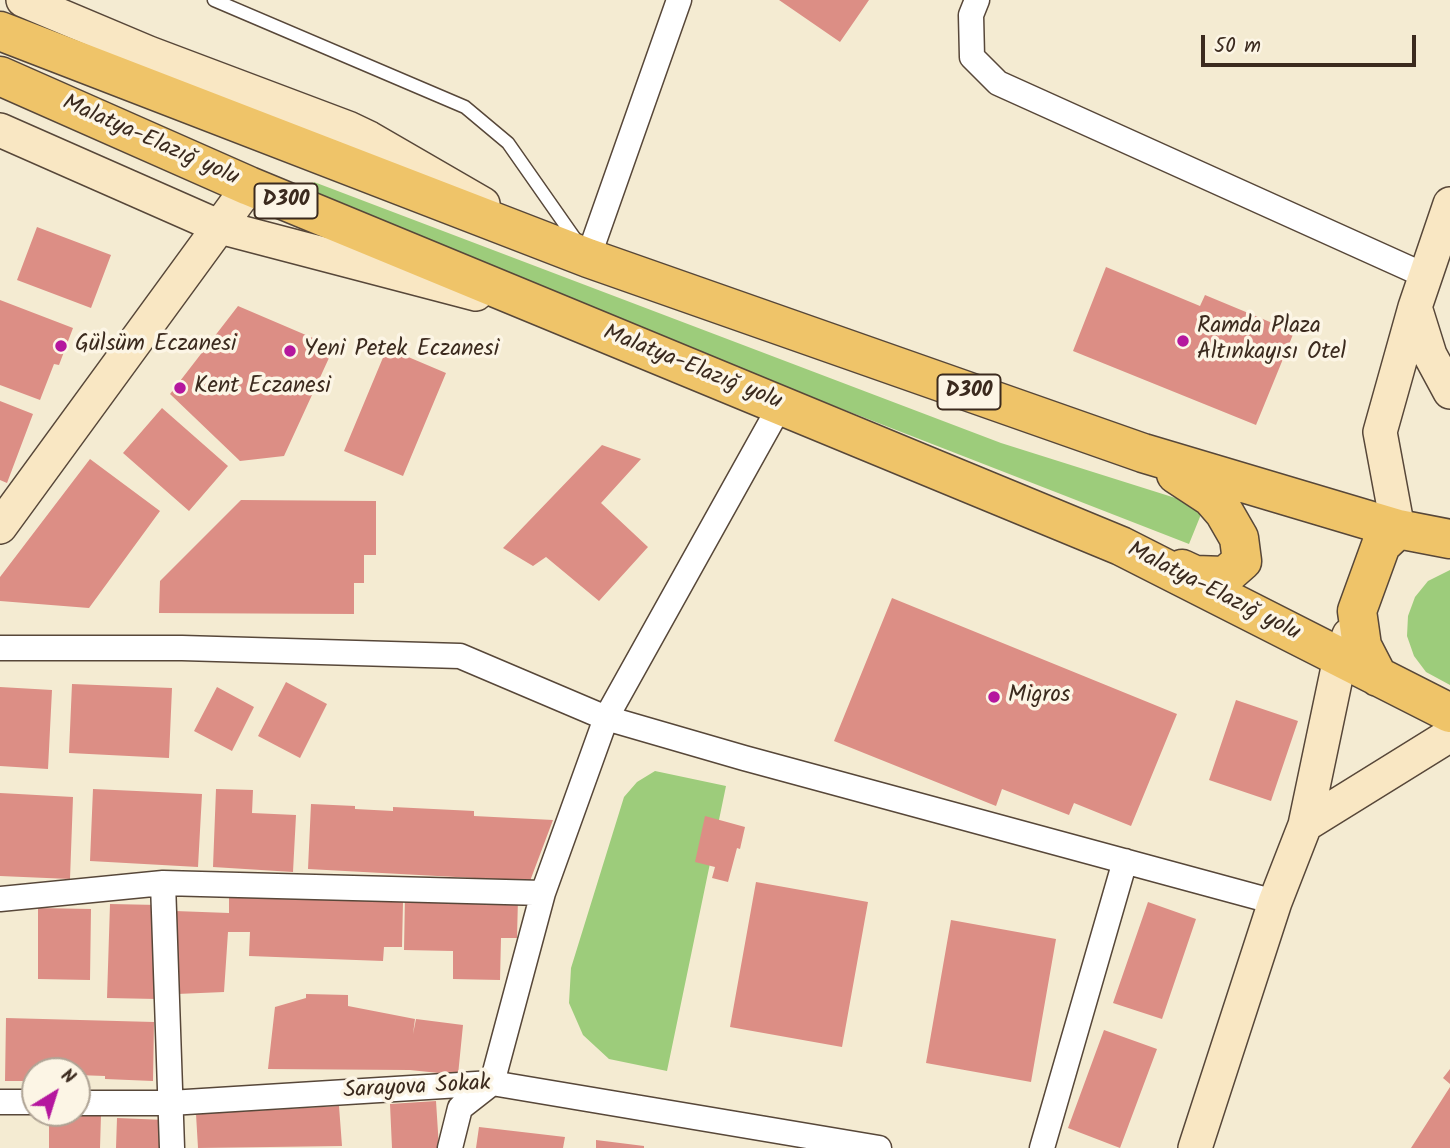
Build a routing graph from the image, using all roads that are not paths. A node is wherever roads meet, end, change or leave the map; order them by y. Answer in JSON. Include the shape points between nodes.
{"nodes":[{"id":1,"x":23,"y":0,"type":"edge"},
{"id":2,"x":214,"y":0,"type":"edge"},
{"id":3,"x":679,"y":0,"type":"edge"},
{"id":4,"x":976,"y":0,"type":"edge"},
{"id":5,"x":0,"y":32,"type":"edge"},
{"id":6,"x":0,"y":76,"type":"edge"},
{"id":7,"x":0,"y":130,"type":"edge"},
{"id":8,"x":249,"y":186,"type":"junction"},
{"id":9,"x":1450,"y":204,"type":"edge"},
{"id":10,"x":220,"y":227,"type":"junction"},
{"id":11,"x":545,"y":241,"type":"junction"},
{"id":12,"x":588,"y":258,"type":"junction"},
{"id":13,"x":1420,"y":292,"type":"junction"},
{"id":14,"x":575,"y":321,"type":"junction"},
{"id":15,"x":1450,"y":392,"type":"edge"},
{"id":16,"x":780,"y":406,"type":"junction"},
{"id":17,"x":1143,"y":453,"type":"junction"},
{"id":18,"x":0,"y":527,"type":"edge"},
{"id":19,"x":1398,"y":529,"type":"junction"},
{"id":20,"x":1450,"y":540,"type":"edge"},
{"id":21,"x":1121,"y":546,"type":"junction"},
{"id":22,"x":1357,"y":611,"type":"junction"},
{"id":23,"x":0,"y":648,"type":"edge"},
{"id":24,"x":1340,"y":658,"type":"junction"},
{"id":25,"x":1378,"y":677,"type":"junction"},
{"id":26,"x":1450,"y":713,"type":"edge"},
{"id":27,"x":606,"y":718,"type":"junction"},
{"id":28,"x":1450,"y":735,"type":"edge"},
{"id":29,"x":1304,"y":825,"type":"junction"},
{"id":30,"x":1125,"y":861,"type":"junction"},
{"id":31,"x":163,"y":883,"type":"junction"},
{"id":32,"x":543,"y":893,"type":"junction"},
{"id":33,"x":0,"y":899,"type":"edge"},
{"id":34,"x":1275,"y":902,"type":"junction"},
{"id":35,"x":492,"y":1083,"type":"junction"},
{"id":36,"x":0,"y":1102,"type":"edge"},
{"id":37,"x":21,"y":1102,"type":"edge"},
{"id":38,"x":91,"y":1102,"type":"edge"},
{"id":39,"x":170,"y":1103,"type":"junction"},
{"id":40,"x":172,"y":1148,"type":"edge"},
{"id":41,"x":450,"y":1148,"type":"edge"},
{"id":42,"x":879,"y":1148,"type":"edge"},
{"id":43,"x":1042,"y":1148,"type":"edge"},
{"id":44,"x":1195,"y":1148,"type":"edge"}],
"edges":[{"from":1,"to":11,"type":"street","via":[[348,128]]},
{"from":2,"to":12,"type":"lane","via":[[466,107],[508,143]]},
{"from":3,"to":12,"type":"street"},
{"from":4,"to":13,"type":"street","via":[[971,15],[972,57],[998,83]]},
{"from":5,"to":11,"type":"highway","name":"Malatya-Elazığ yolu","number":"D300"},
{"from":6,"to":8,"type":"highway","name":"Malatya-Elazığ yolu","number":"D300"},
{"from":7,"to":10,"type":"street"},
{"from":8,"to":10,"type":"street"},
{"from":8,"to":14,"type":"highway","name":"Malatya-Elazığ yolu","number":"D300"},
{"from":9,"to":13,"type":"street"},
{"from":10,"to":14,"type":"street"},
{"from":10,"to":18,"type":"street"},
{"from":11,"to":12,"type":"highway","name":"Malatya-Elazığ yolu","number":"D300"},
{"from":12,"to":17,"type":"highway","name":"Malatya-Elazığ yolu","number":"D300"},
{"from":13,"to":15,"type":"street","via":[[1430,355]]},
{"from":13,"to":19,"type":"street","via":[[1380,432]]},
{"from":14,"to":16,"type":"highway","name":"Malatya-Elazığ yolu","number":"D300"},
{"from":16,"to":21,"type":"highway","name":"Malatya-Elazığ yolu","number":"D300"},
{"from":16,"to":27,"type":"street"},
{"from":17,"to":19,"type":"highway","name":"Malatya-Elazığ yolu","number":"D300"},
{"from":17,"to":21,"type":"highway","via":[[1211,497],[1239,538],[1242,561],[1225,576],[1195,575]]},
{"from":19,"to":20,"type":"highway","name":"Malatya-Elazığ yolu"},
{"from":19,"to":22,"type":"highway","via":[[1381,545]]},
{"from":21,"to":24,"type":"highway","name":"Malatya-Elazığ yolu","number":"D300"},
{"from":22,"to":24,"type":"street"},
{"from":22,"to":25,"type":"highway","via":[[1362,646]]},
{"from":23,"to":27,"type":"street","via":[[460,656]]},
{"from":24,"to":25,"type":"highway","name":"Malatya-Elazığ yolu","number":"D300"},
{"from":24,"to":29,"type":"street"},
{"from":25,"to":26,"type":"highway","name":"Malatya-Elazığ yolu"},
{"from":27,"to":30,"type":"street"},
{"from":27,"to":32,"type":"street"},
{"from":28,"to":29,"type":"street"},
{"from":29,"to":34,"type":"street"},
{"from":30,"to":34,"type":"street"},
{"from":30,"to":43,"type":"street"},
{"from":31,"to":32,"type":"street"},
{"from":31,"to":33,"type":"street"},
{"from":31,"to":39,"type":"street"},
{"from":32,"to":35,"type":"street"},
{"from":34,"to":44,"type":"street"},
{"from":35,"to":39,"type":"street","name":"Sarayova Sokak"},
{"from":35,"to":41,"type":"street","via":[[460,1108]]},
{"from":35,"to":42,"type":"street","name":"Sarayova Sokak"},
{"from":36,"to":37,"type":"street"},
{"from":38,"to":39,"type":"street","name":"Sarayova Sokak"},
{"from":39,"to":40,"type":"street"}]}
